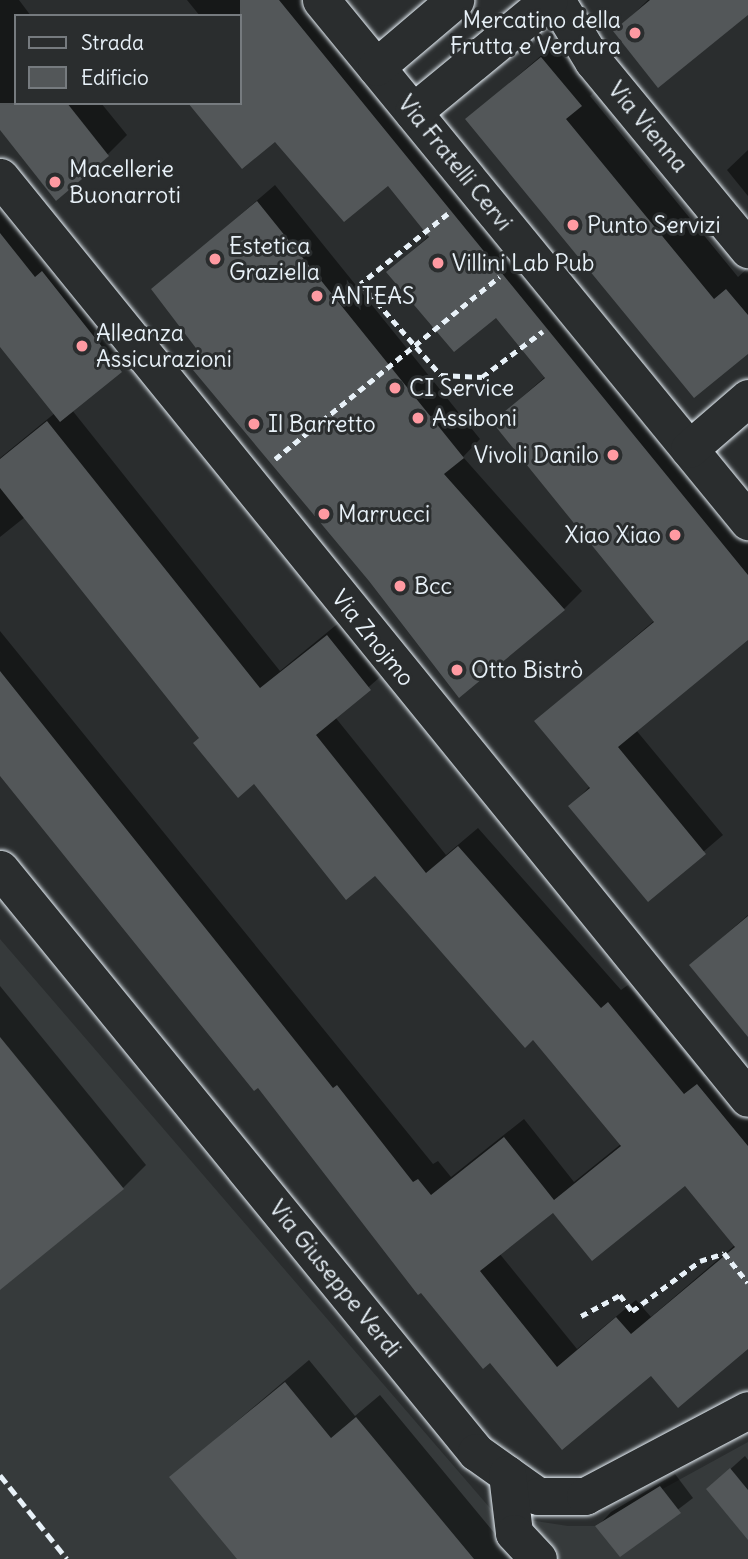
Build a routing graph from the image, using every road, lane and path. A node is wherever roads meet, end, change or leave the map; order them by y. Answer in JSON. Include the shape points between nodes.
{"nodes":[{"id":1,"x":321,"y":0,"type":"edge"},
{"id":2,"x":455,"y":0,"type":"edge"},
{"id":3,"x":549,"y":0,"type":"edge"},
{"id":4,"x":556,"y":0,"type":"edge"},
{"id":5,"x":376,"y":67,"type":"junction"},
{"id":6,"x":413,"y":112,"type":"junction"},
{"id":7,"x":0,"y":177,"type":"edge"},
{"id":8,"x":457,"y":207,"type":"dead end"},
{"id":9,"x":748,"y":249,"type":"edge"},
{"id":10,"x":506,"y":271,"type":"dead end"},
{"id":11,"x":552,"y":325,"type":"dead end"},
{"id":12,"x":413,"y":349,"type":"junction"},
{"id":13,"x":748,"y":398,"type":"edge"},
{"id":14,"x":689,"y":449,"type":"junction"},
{"id":15,"x":264,"y":468,"type":"dead end"},
{"id":16,"x":748,"y":521,"type":"edge"},
{"id":17,"x":0,"y":869,"type":"edge"},
{"id":18,"x":748,"y":1098,"type":"edge"},
{"id":19,"x":748,"y":1283,"type":"edge"},
{"id":20,"x":581,"y":1316,"type":"dead end"},
{"id":21,"x":748,"y":1410,"type":"edge"},
{"id":22,"x":506,"y":1474,"type":"junction"},
{"id":23,"x":538,"y":1559,"type":"edge"}],
"edges":[{"from":1,"to":5,"type":"street","name":"Via Fratelli Cervi"},
{"from":2,"to":5,"type":"street"},
{"from":3,"to":6,"type":"street"},
{"from":4,"to":9,"type":"street","name":"Via Vienna","via":[[593,61]]},
{"from":5,"to":6,"type":"street","name":"Via Fratelli Cervi"},
{"from":6,"to":14,"type":"street","name":"Via Fratelli Cervi"},
{"from":7,"to":18,"type":"street","name":"Via Znojmo"},
{"from":8,"to":12,"type":"path","via":[[361,284]]},
{"from":10,"to":12,"type":"path"},
{"from":11,"to":12,"type":"path","via":[[482,377],[441,375]]},
{"from":12,"to":15,"type":"path"},
{"from":13,"to":14,"type":"street"},
{"from":14,"to":16,"type":"street","name":"Via Fratelli Cervi"},
{"from":17,"to":22,"type":"street","name":"Via Giuseppe Verdi","via":[[476,1452]]},
{"from":19,"to":20,"type":"path","via":[[723,1253],[700,1261],[632,1311],[620,1295]]},
{"from":21,"to":22,"type":"street","name":"Via Giuseppe Verdi","via":[[585,1496],[538,1496]]},
{"from":22,"to":23,"type":"street","via":[[514,1533]]}]}
